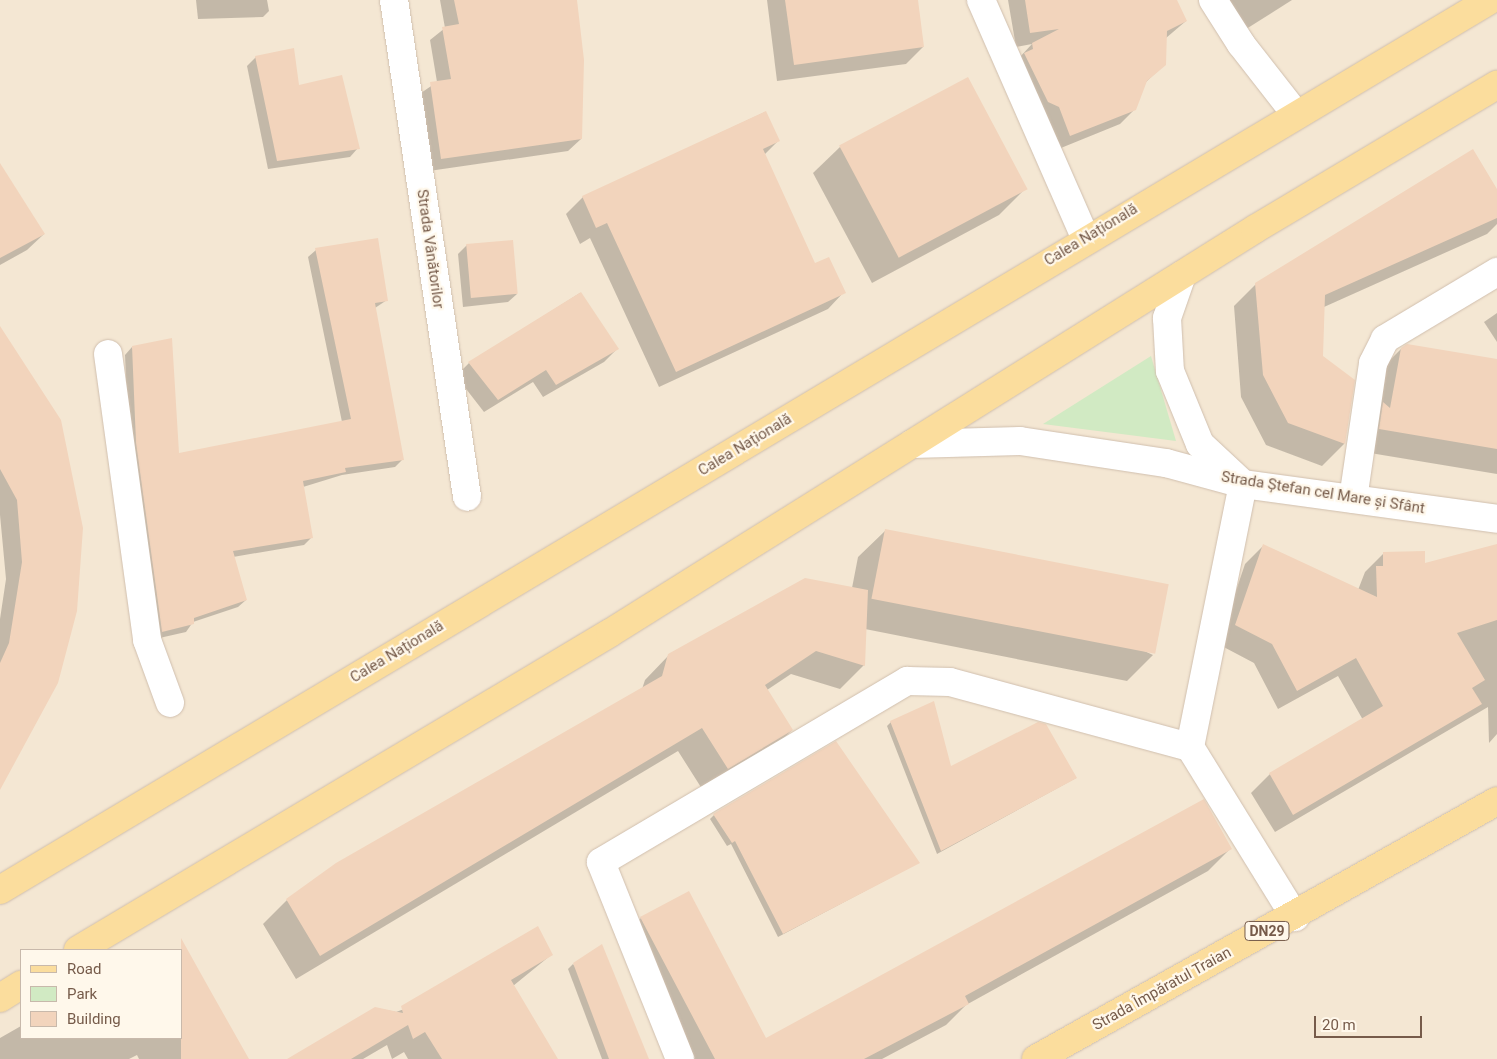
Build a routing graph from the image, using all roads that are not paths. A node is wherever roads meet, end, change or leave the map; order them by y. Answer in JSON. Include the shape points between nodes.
{"nodes":[{"id":1,"x":394,"y":0,"type":"edge"},
{"id":2,"x":981,"y":0,"type":"edge"},
{"id":3,"x":1213,"y":0,"type":"edge"},
{"id":4,"x":1490,"y":0,"type":"edge"},
{"id":5,"x":1497,"y":85,"type":"edge"},
{"id":6,"x":1295,"y":113,"type":"junction"},
{"id":7,"x":1086,"y":239,"type":"junction"},
{"id":8,"x":1497,"y":272,"type":"edge"},
{"id":9,"x":1182,"y":275,"type":"junction"},
{"id":10,"x":108,"y":354,"type":"dead end"},
{"id":11,"x":912,"y":444,"type":"junction"},
{"id":12,"x":1243,"y":484,"type":"junction"},
{"id":13,"x":467,"y":497,"type":"dead end"},
{"id":14,"x":1353,"y":499,"type":"junction"},
{"id":15,"x":1497,"y":518,"type":"edge"},
{"id":16,"x":170,"y":702,"type":"dead end"},
{"id":17,"x":1190,"y":747,"type":"junction"},
{"id":18,"x":1497,"y":801,"type":"edge"},
{"id":19,"x":0,"y":890,"type":"edge"},
{"id":20,"x":1295,"y":917,"type":"junction"},
{"id":21,"x":80,"y":949,"type":"edge"},
{"id":22,"x":20,"y":986,"type":"edge"},
{"id":23,"x":0,"y":998,"type":"edge"},
{"id":24,"x":680,"y":1059,"type":"edge"},
{"id":25,"x":1036,"y":1059,"type":"edge"}],
"edges":[{"from":1,"to":13,"type":"street","name":"Strada Vânătorilor"},
{"from":2,"to":7,"type":"street"},
{"from":3,"to":6,"type":"street","via":[[1241,44]]},
{"from":4,"to":6,"type":"main road","name":"Calea Națională"},
{"from":5,"to":9,"type":"main road"},
{"from":6,"to":7,"type":"main road","name":"Calea Națională"},
{"from":7,"to":19,"type":"main road","name":"Calea Națională"},
{"from":8,"to":14,"type":"street","via":[[1385,339],[1373,363]]},
{"from":9,"to":11,"type":"main road"},
{"from":9,"to":12,"type":"street","via":[[1167,318],[1170,371],[1200,444]]},
{"from":10,"to":16,"type":"street","via":[[147,640]]},
{"from":11,"to":12,"type":"street","name":"Strada Ștefan cel Mare și Sfânt","via":[[1020,441],[1166,463]]},
{"from":11,"to":21,"type":"main road","via":[[610,633]]},
{"from":12,"to":14,"type":"street","name":"Strada Ștefan cel Mare și Sfânt"},
{"from":12,"to":17,"type":"street"},
{"from":14,"to":15,"type":"street","name":"Strada Ștefan cel Mare și Sfânt"},
{"from":17,"to":20,"type":"street"},
{"from":17,"to":24,"type":"street","via":[[950,682],[907,681],[601,862]]},
{"from":18,"to":20,"type":"main road","name":"Strada Împăratul Traian","number":"DN29"},
{"from":20,"to":25,"type":"main road","name":"Strada Împăratul Traian","number":"DN29"},
{"from":22,"to":23,"type":"main road"}]}
